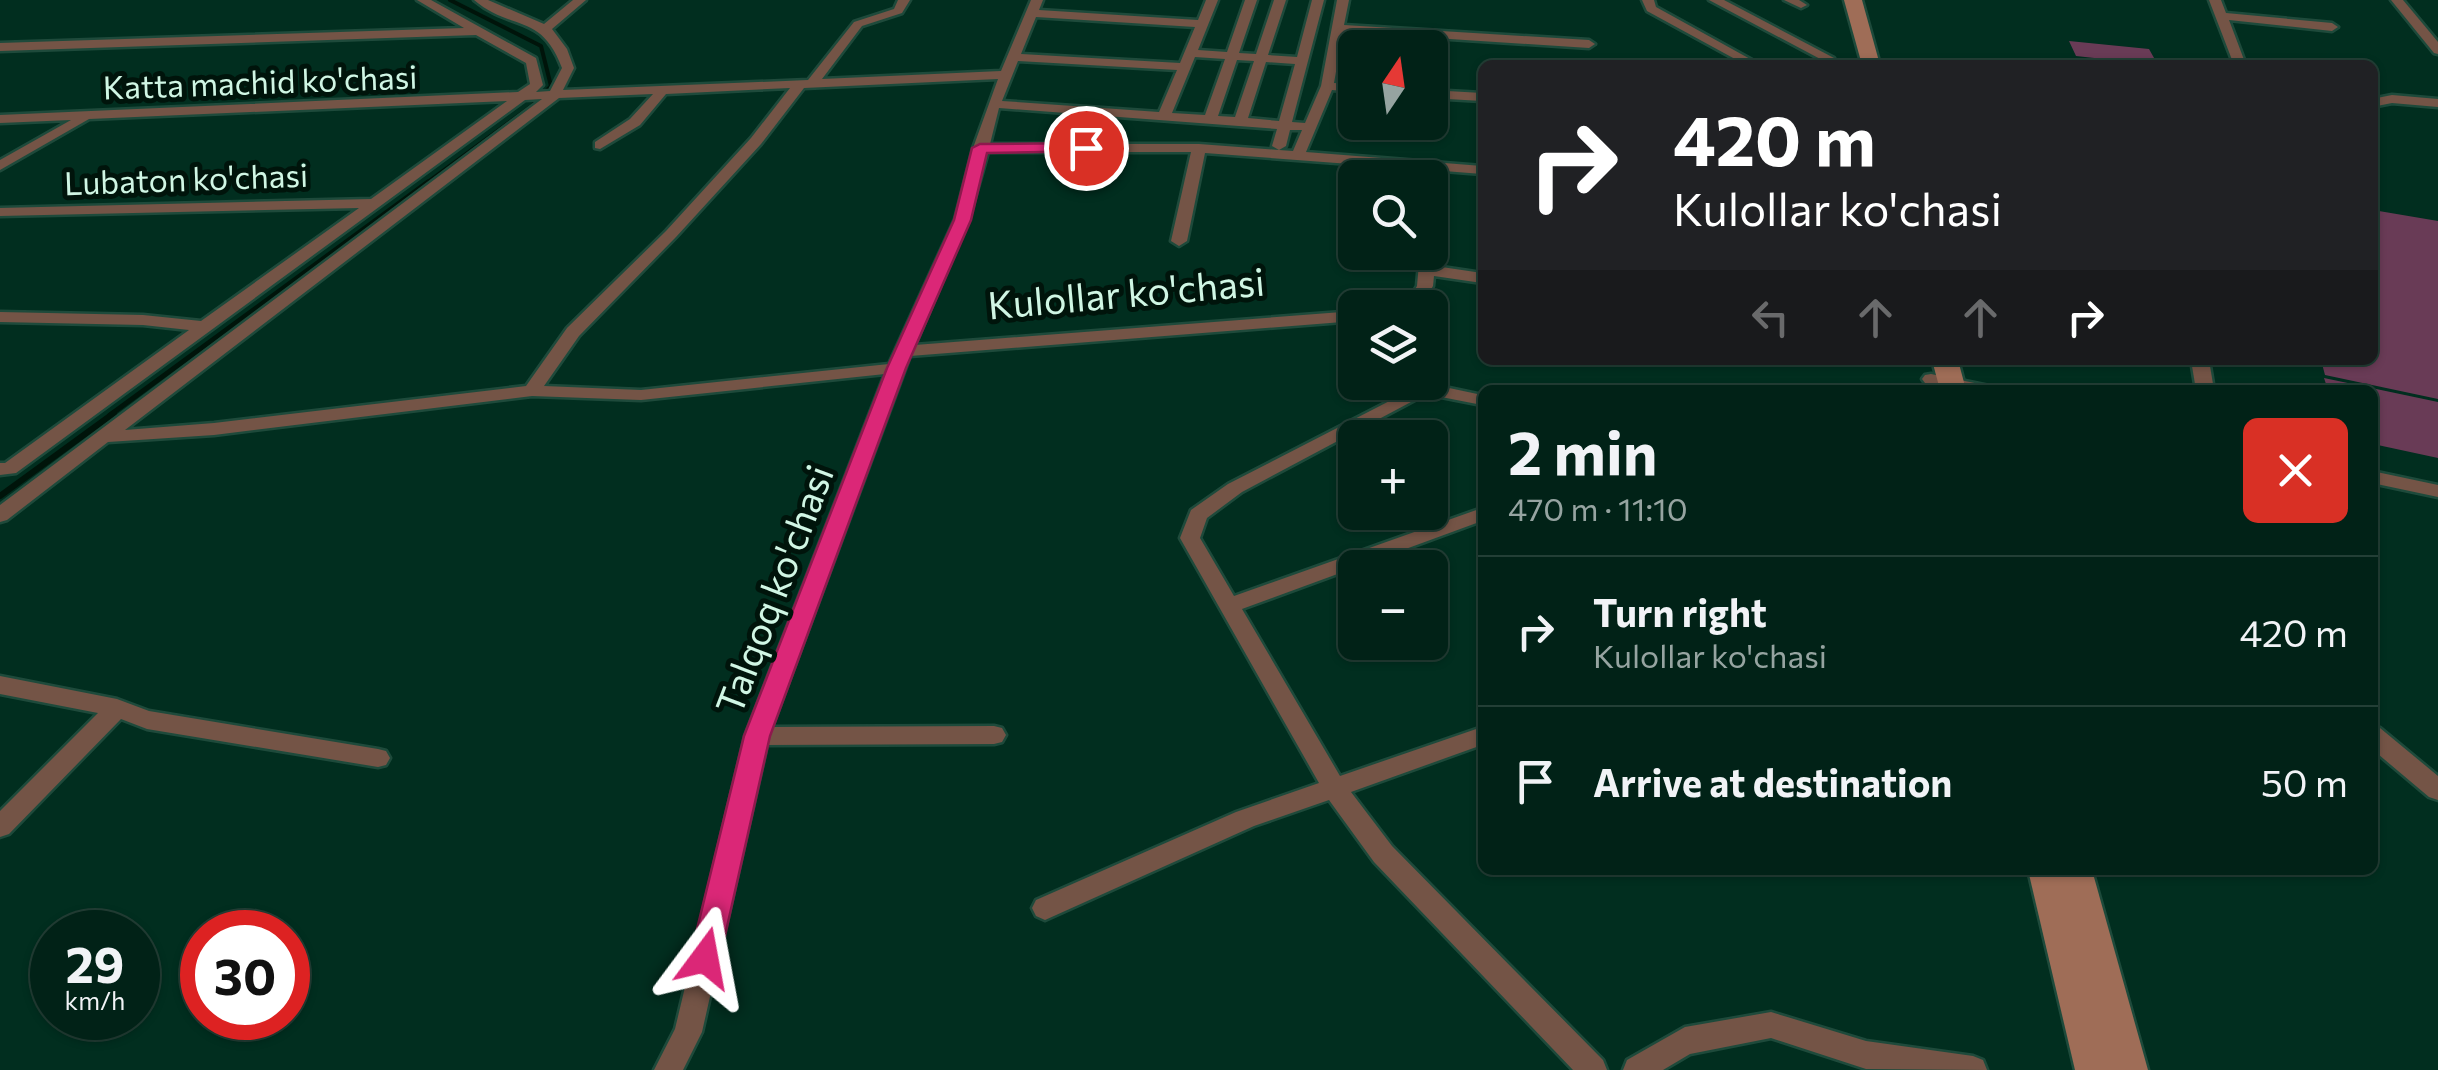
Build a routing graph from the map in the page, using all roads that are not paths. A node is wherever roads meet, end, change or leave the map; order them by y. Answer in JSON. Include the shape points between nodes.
{"nodes":[{"id":1,"x":423,"y":0,"type":"edge"},
{"id":2,"x":480,"y":0,"type":"edge"},
{"id":3,"x":580,"y":0,"type":"edge"},
{"id":4,"x":904,"y":0,"type":"edge"},
{"id":5,"x":1212,"y":0,"type":"edge"},
{"id":6,"x":1252,"y":0,"type":"edge"},
{"id":7,"x":1280,"y":0,"type":"edge"},
{"id":8,"x":1318,"y":0,"type":"edge"},
{"id":9,"x":1343,"y":0,"type":"edge"},
{"id":10,"x":1648,"y":0,"type":"edge"},
{"id":11,"x":1715,"y":0,"type":"edge"},
{"id":12,"x":1842,"y":0,"type":"edge"},
{"id":13,"x":1853,"y":0,"type":"edge"},
{"id":14,"x":2216,"y":0,"type":"edge"},
{"id":15,"x":2397,"y":0,"type":"edge"},
{"id":16,"x":1034,"y":7,"type":"edge"},
{"id":17,"x":2221,"y":16,"type":"junction"},
{"id":18,"x":1202,"y":24,"type":"junction"},
{"id":19,"x":546,"y":28,"type":"junction"},
{"id":20,"x":1339,"y":28,"type":"junction"},
{"id":21,"x":2332,"y":28,"type":"dead end"},
{"id":22,"x":480,"y":31,"type":"junction"},
{"id":23,"x":1590,"y":44,"type":"dead end"},
{"id":24,"x":0,"y":47,"type":"edge"},
{"id":25,"x":2438,"y":50,"type":"edge"},
{"id":26,"x":1190,"y":53,"type":"junction"},
{"id":27,"x":1232,"y":56,"type":"junction"},
{"id":28,"x":1261,"y":58,"type":"junction"},
{"id":29,"x":1828,"y":58,"type":"dead end"},
{"id":30,"x":1746,"y":60,"type":"edge"},
{"id":31,"x":1856,"y":60,"type":"edge"},
{"id":32,"x":1870,"y":60,"type":"edge"},
{"id":33,"x":2238,"y":60,"type":"edge"},
{"id":34,"x":1302,"y":61,"type":"junction"},
{"id":35,"x":1010,"y":66,"type":"junction"},
{"id":36,"x":1184,"y":67,"type":"junction"},
{"id":37,"x":807,"y":82,"type":"junction"},
{"id":38,"x":1327,"y":86,"type":"junction"},
{"id":39,"x":1338,"y":87,"type":"edge"},
{"id":40,"x":662,"y":90,"type":"junction"},
{"id":41,"x":1448,"y":95,"type":"edge"},
{"id":42,"x":554,"y":96,"type":"junction"},
{"id":43,"x":522,"y":98,"type":"junction"},
{"id":44,"x":1478,"y":98,"type":"edge"},
{"id":45,"x":2378,"y":102,"type":"edge"},
{"id":46,"x":2438,"y":103,"type":"edge"},
{"id":47,"x":994,"y":104,"type":"junction"},
{"id":48,"x":88,"y":116,"type":"junction"},
{"id":49,"x":1164,"y":116,"type":"junction"},
{"id":50,"x":0,"y":119,"type":"edge"},
{"id":51,"x":1210,"y":120,"type":"junction"},
{"id":52,"x":1240,"y":122,"type":"junction"},
{"id":53,"x":1284,"y":126,"type":"junction"},
{"id":54,"x":1311,"y":127,"type":"junction"},
{"id":55,"x":600,"y":145,"type":"dead end"},
{"id":56,"x":1279,"y":146,"type":"dead end"},
{"id":57,"x":980,"y":148,"type":"junction"},
{"id":58,"x":1199,"y":148,"type":"junction"},
{"id":59,"x":1298,"y":156,"type":"junction"},
{"id":60,"x":1354,"y":160,"type":"edge"},
{"id":61,"x":0,"y":166,"type":"edge"},
{"id":62,"x":1448,"y":167,"type":"edge"},
{"id":63,"x":1478,"y":170,"type":"edge"},
{"id":64,"x":374,"y":203,"type":"junction"},
{"id":65,"x":0,"y":212,"type":"edge"},
{"id":66,"x":1179,"y":241,"type":"dead end"},
{"id":67,"x":1448,"y":267,"type":"edge"},
{"id":68,"x":1478,"y":277,"type":"edge"},
{"id":69,"x":1338,"y":316,"type":"edge"},
{"id":70,"x":0,"y":317,"type":"edge"},
{"id":71,"x":206,"y":327,"type":"junction"},
{"id":72,"x":900,"y":360,"type":"junction"},
{"id":73,"x":1940,"y":377,"type":"edge"},
{"id":74,"x":1966,"y":385,"type":"edge"},
{"id":75,"x":532,"y":390,"type":"junction"},
{"id":76,"x":1448,"y":392,"type":"edge"},
{"id":77,"x":1478,"y":399,"type":"edge"},
{"id":78,"x":1405,"y":400,"type":"edge"},
{"id":79,"x":101,"y":437,"type":"junction"},
{"id":80,"x":0,"y":468,"type":"edge"},
{"id":81,"x":2378,"y":477,"type":"edge"},
{"id":82,"x":2438,"y":491,"type":"edge"},
{"id":83,"x":0,"y":515,"type":"edge"},
{"id":84,"x":1478,"y":515,"type":"edge"},
{"id":85,"x":1228,"y":606,"type":"junction"},
{"id":86,"x":0,"y":685,"type":"edge"},
{"id":87,"x":117,"y":708,"type":"junction"},
{"id":88,"x":994,"y":735,"type":"dead end"},
{"id":89,"x":757,"y":736,"type":"junction"},
{"id":90,"x":1478,"y":737,"type":"edge"},
{"id":91,"x":2378,"y":740,"type":"edge"},
{"id":92,"x":378,"y":758,"type":"dead end"},
{"id":93,"x":1334,"y":788,"type":"junction"},
{"id":94,"x":2438,"y":790,"type":"edge"},
{"id":95,"x":0,"y":827,"type":"edge"},
{"id":96,"x":2047,"y":875,"type":"edge"},
{"id":97,"x":2074,"y":875,"type":"edge"},
{"id":98,"x":1045,"y":908,"type":"dead end"},
{"id":99,"x":668,"y":1070,"type":"edge"},
{"id":100,"x":1593,"y":1070,"type":"edge"},
{"id":101,"x":1637,"y":1070,"type":"edge"},
{"id":102,"x":1972,"y":1070,"type":"edge"},
{"id":103,"x":2096,"y":1070,"type":"edge"},
{"id":104,"x":2126,"y":1070,"type":"edge"}],
"edges":[{"from":1,"to":22,"type":"street"},
{"from":2,"to":19,"type":"street"},
{"from":3,"to":19,"type":"street"},
{"from":4,"to":37,"type":"street","via":[[898,11],[858,24]]},
{"from":5,"to":18,"type":"street"},
{"from":6,"to":27,"type":"street"},
{"from":7,"to":28,"type":"street"},
{"from":8,"to":34,"type":"street"},
{"from":9,"to":20,"type":"street"},
{"from":10,"to":30,"type":"street","via":[[1650,9]]},
{"from":11,"to":29,"type":"street"},
{"from":12,"to":31,"type":"main road"},
{"from":13,"to":32,"type":"main road"},
{"from":14,"to":17,"type":"street"},
{"from":15,"to":25,"type":"street"},
{"from":16,"to":18,"type":"street"},
{"from":16,"to":35,"type":"street","name":"Talqoq ko'chasi"},
{"from":17,"to":21,"type":"street"},
{"from":17,"to":33,"type":"street"},
{"from":18,"to":26,"type":"street"},
{"from":19,"to":42,"type":"street","via":[[560,40],[568,68]]},
{"from":20,"to":23,"type":"street"},
{"from":20,"to":38,"type":"street"},
{"from":22,"to":24,"type":"street"},
{"from":22,"to":43,"type":"street","via":[[532,61],[537,86]]},
{"from":26,"to":27,"type":"street"},
{"from":26,"to":36,"type":"street"},
{"from":27,"to":28,"type":"street"},
{"from":27,"to":51,"type":"street"},
{"from":28,"to":34,"type":"street"},
{"from":28,"to":52,"type":"street"},
{"from":34,"to":53,"type":"street"},
{"from":35,"to":36,"type":"street","name":"Katta machid ko'chasi"},
{"from":35,"to":37,"type":"street","name":"Katta machid ko'chasi"},
{"from":35,"to":47,"type":"street","name":"Talqoq ko'chasi"},
{"from":36,"to":49,"type":"street"},
{"from":37,"to":40,"type":"street","name":"Katta machid ko'chasi"},
{"from":37,"to":75,"type":"street","via":[[573,332]]},
{"from":38,"to":39,"type":"street"},
{"from":38,"to":54,"type":"street"},
{"from":40,"to":42,"type":"street","name":"Katta machid ko'chasi"},
{"from":40,"to":55,"type":"street","via":[[631,128]]},
{"from":41,"to":44,"type":"street"},
{"from":42,"to":43,"type":"street","name":"Katta machid ko'chasi"},
{"from":42,"to":79,"type":"street"},
{"from":43,"to":48,"type":"street","name":"Katta machid ko'chasi"},
{"from":43,"to":64,"type":"street","name":"Lubaton ko'chasi"},
{"from":45,"to":46,"type":"street"},
{"from":47,"to":49,"type":"street"},
{"from":47,"to":57,"type":"street","name":"Talqoq ko'chasi"},
{"from":48,"to":50,"type":"street","name":"Katta machid ko'chasi"},
{"from":48,"to":61,"type":"street"},
{"from":49,"to":51,"type":"street"},
{"from":51,"to":52,"type":"street"},
{"from":52,"to":53,"type":"street"},
{"from":53,"to":54,"type":"street"},
{"from":53,"to":56,"type":"street"},
{"from":54,"to":59,"type":"street"},
{"from":57,"to":58,"type":"street"},
{"from":57,"to":72,"type":"street","name":"Talqoq ko'chasi","via":[[962,220]]},
{"from":58,"to":59,"type":"street"},
{"from":58,"to":66,"type":"street","name":"Kulollar ko'chasi"},
{"from":59,"to":60,"type":"street"},
{"from":62,"to":63,"type":"street"},
{"from":64,"to":65,"type":"street","name":"Lubaton ko'chasi"},
{"from":64,"to":71,"type":"street","name":"Lubaton ko'chasi"},
{"from":67,"to":68,"type":"street"},
{"from":69,"to":72,"type":"street","name":"Kulollar ko'chasi"},
{"from":70,"to":71,"type":"street"},
{"from":71,"to":80,"type":"street","name":"Lubaton ko'chasi","via":[[9,469]]},
{"from":72,"to":75,"type":"street","via":[[640,395]]},
{"from":72,"to":89,"type":"street","name":"Talqoq ko'chasi"},
{"from":73,"to":74,"type":"street"},
{"from":75,"to":79,"type":"street"},
{"from":76,"to":77,"type":"street"},
{"from":78,"to":85,"type":"street","via":[[1198,514],[1190,538]]},
{"from":79,"to":83,"type":"street"},
{"from":81,"to":82,"type":"street"},
{"from":84,"to":85,"type":"street"},
{"from":85,"to":93,"type":"street"},
{"from":86,"to":87,"type":"street"},
{"from":87,"to":92,"type":"street","via":[[148,720]]},
{"from":87,"to":95,"type":"street"},
{"from":88,"to":89,"type":"street"},
{"from":89,"to":99,"type":"street","name":"Talqoq ko'chasi","via":[[688,1032]]},
{"from":90,"to":93,"type":"street"},
{"from":91,"to":94,"type":"street"},
{"from":93,"to":98,"type":"street","via":[[1246,819]]},
{"from":93,"to":100,"type":"street","via":[[1383,854]]},
{"from":96,"to":103,"type":"main road"},
{"from":97,"to":104,"type":"main road"},
{"from":101,"to":102,"type":"street","via":[[1684,1041],[1771,1025],[1866,1055]]}]}
